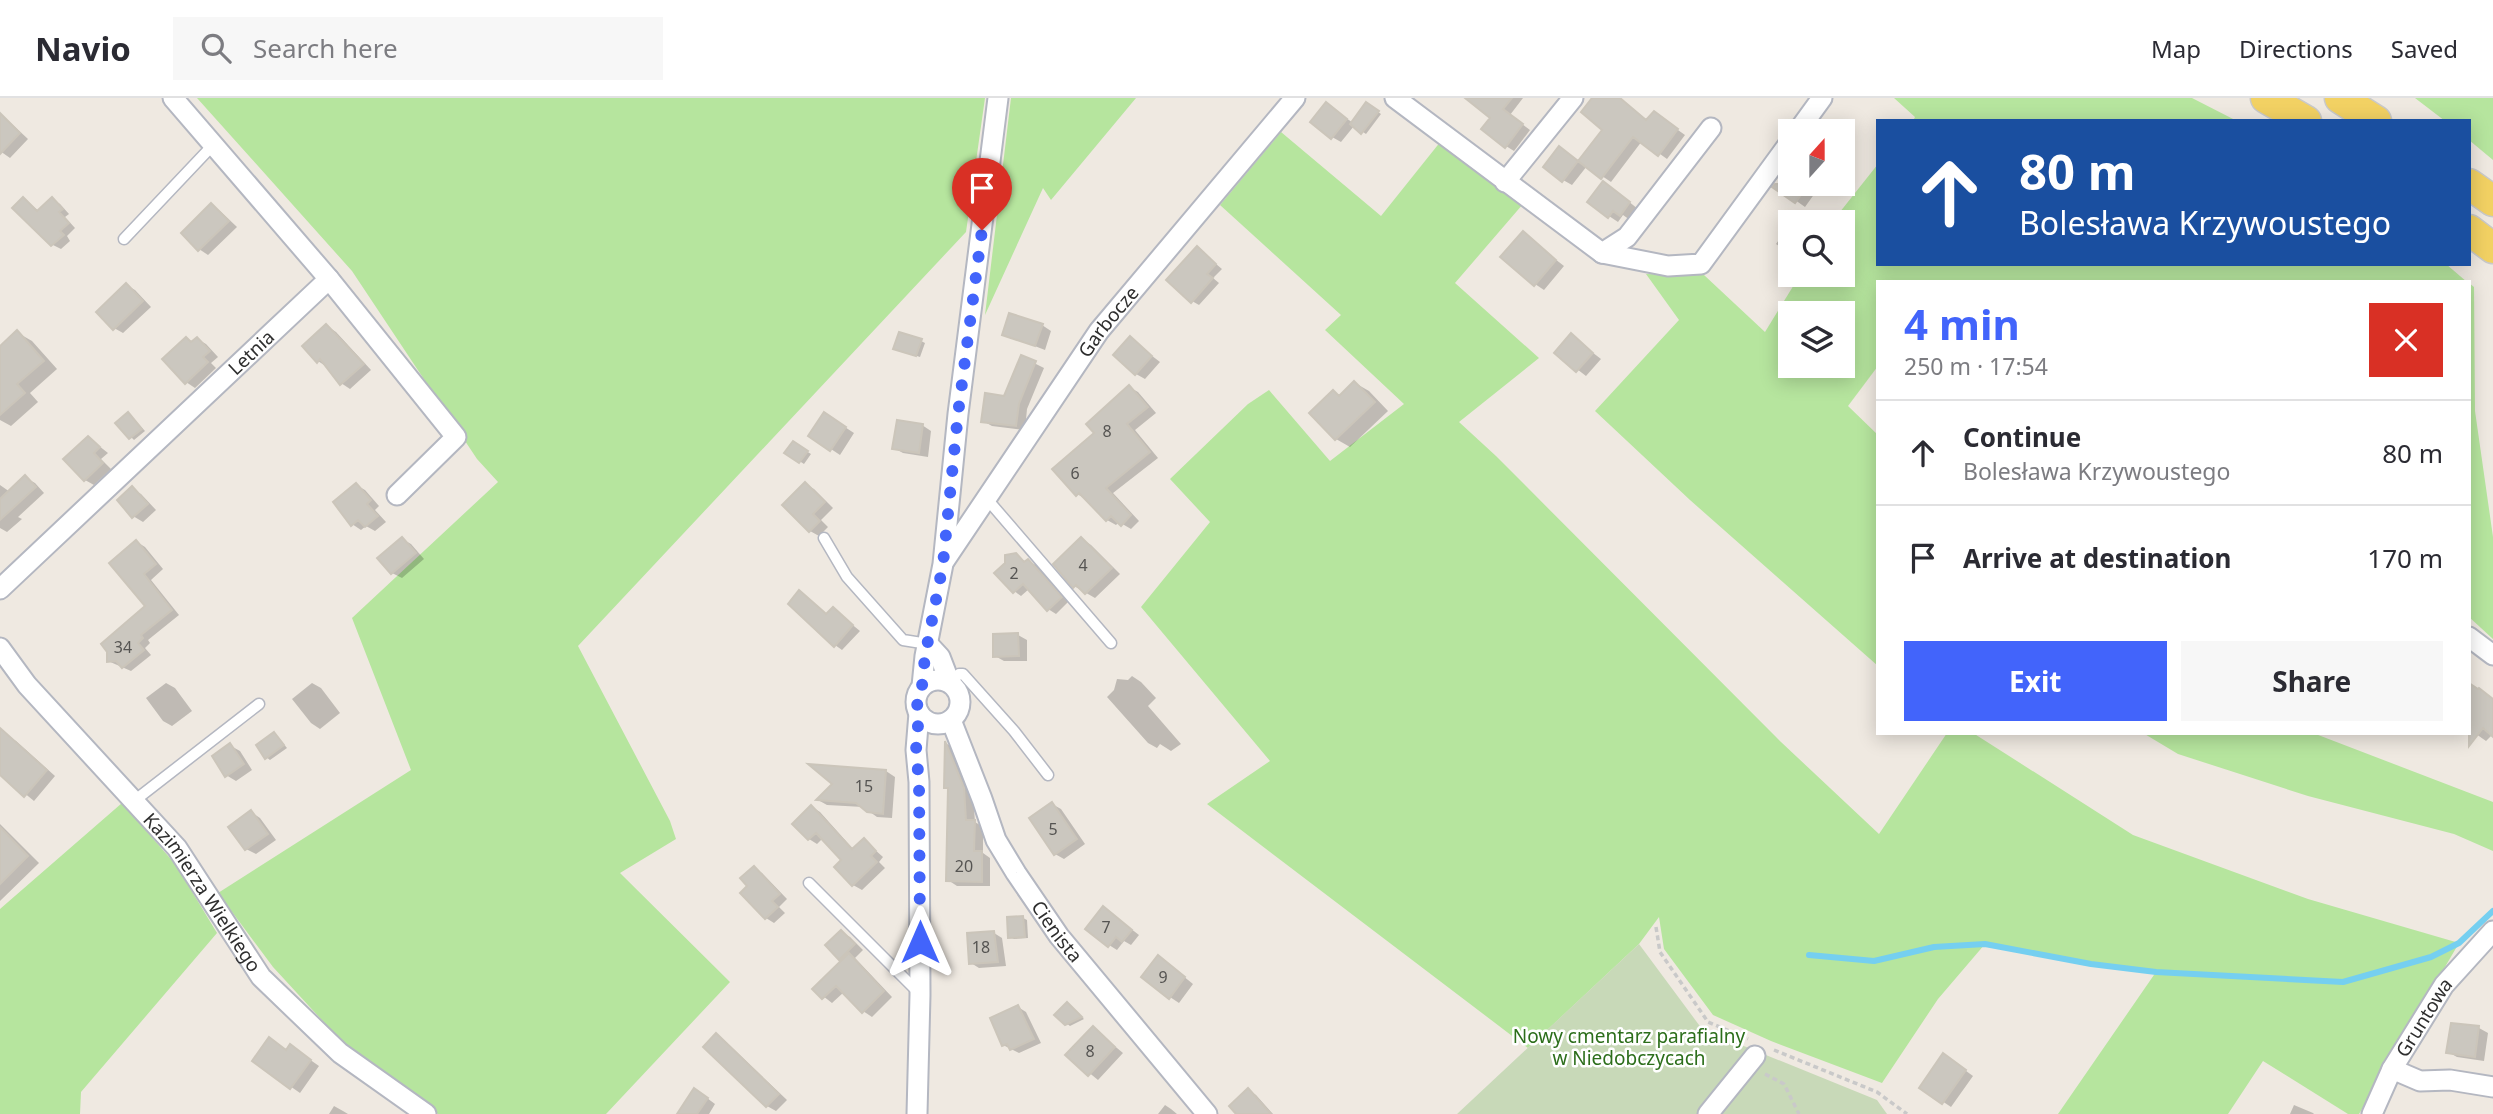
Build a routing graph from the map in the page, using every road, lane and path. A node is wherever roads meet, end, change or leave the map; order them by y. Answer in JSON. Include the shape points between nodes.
{"nodes":[{"id":1,"x":173,"y":98,"type":"edge"},
{"id":2,"x":998,"y":98,"type":"edge"},
{"id":3,"x":1295,"y":98,"type":"edge"},
{"id":4,"x":1395,"y":98,"type":"edge"},
{"id":5,"x":1573,"y":98,"type":"edge"},
{"id":6,"x":1822,"y":98,"type":"edge"},
{"id":7,"x":2266,"y":98,"type":"edge"},
{"id":8,"x":2340,"y":98,"type":"edge"},
{"id":9,"x":1807,"y":119,"type":"edge"},
{"id":10,"x":2303,"y":119,"type":"edge"},
{"id":11,"x":2373,"y":119,"type":"edge"},
{"id":12,"x":1711,"y":128,"type":"dead end"},
{"id":13,"x":213,"y":145,"type":"junction"},
{"id":14,"x":1778,"y":158,"type":"edge"},
{"id":15,"x":1505,"y":182,"type":"junction"},
{"id":16,"x":2471,"y":185,"type":"edge"},
{"id":17,"x":2493,"y":201,"type":"edge"},
{"id":18,"x":2471,"y":232,"type":"edge"},
{"id":19,"x":124,"y":239,"type":"dead end"},
{"id":20,"x":2493,"y":248,"type":"edge"},
{"id":21,"x":1602,"y":253,"type":"junction"},
{"id":22,"x":329,"y":279,"type":"junction"},
{"id":23,"x":397,"y":495,"type":"dead end"},
{"id":24,"x":987,"y":499,"type":"junction"},
{"id":25,"x":824,"y":538,"type":"dead end"},
{"id":26,"x":943,"y":564,"type":"junction"},
{"id":27,"x":0,"y":589,"type":"edge"},
{"id":28,"x":2471,"y":638,"type":"edge"},
{"id":29,"x":1111,"y":643,"type":"dead end"},
{"id":30,"x":928,"y":644,"type":"junction"},
{"id":31,"x":0,"y":648,"type":"edge"},
{"id":32,"x":2493,"y":655,"type":"edge"},
{"id":33,"x":950,"y":683,"type":"junction"},
{"id":34,"x":922,"y":686,"type":"junction"},
{"id":35,"x":259,"y":704,"type":"dead end"},
{"id":36,"x":919,"y":713,"type":"junction"},
{"id":37,"x":945,"y":722,"type":"junction"},
{"id":38,"x":1048,"y":775,"type":"dead end"},
{"id":39,"x":919,"y":782,"type":"junction"},
{"id":40,"x":134,"y":802,"type":"junction"},
{"id":41,"x":809,"y":883,"type":"dead end"},
{"id":42,"x":1656,"y":927,"type":"dead end"},
{"id":43,"x":2493,"y":931,"type":"edge"},
{"id":44,"x":920,"y":995,"type":"junction"},
{"id":45,"x":1756,"y":1052,"type":"junction"},
{"id":46,"x":2392,"y":1069,"type":"junction"},
{"id":47,"x":2493,"y":1087,"type":"edge"},
{"id":48,"x":426,"y":1114,"type":"edge"},
{"id":49,"x":917,"y":1114,"type":"edge"},
{"id":50,"x":1206,"y":1114,"type":"edge"},
{"id":51,"x":1708,"y":1114,"type":"edge"},
{"id":52,"x":1799,"y":1114,"type":"edge"},
{"id":53,"x":1907,"y":1114,"type":"edge"},
{"id":54,"x":2372,"y":1114,"type":"edge"}],
"edges":[{"from":1,"to":13,"type":"street"},
{"from":2,"to":26,"type":"street"},
{"from":3,"to":24,"type":"street","name":"Garbocze","via":[[1099,331]]},
{"from":4,"to":15,"type":"street"},
{"from":5,"to":15,"type":"street"},
{"from":6,"to":9,"type":"street"},
{"from":7,"to":10,"type":"main road"},
{"from":8,"to":11,"type":"main road"},
{"from":12,"to":21,"type":"street","via":[[1627,236]]},
{"from":13,"to":19,"type":"lane"},
{"from":13,"to":22,"type":"street"},
{"from":14,"to":21,"type":"street","via":[[1701,264],[1668,266]]},
{"from":15,"to":21,"type":"street"},
{"from":16,"to":17,"type":"main road"},
{"from":18,"to":20,"type":"main road"},
{"from":22,"to":23,"type":"street","via":[[456,437]]},
{"from":22,"to":27,"type":"street","name":"Letnia"},
{"from":24,"to":26,"type":"street","name":"Garbocze"},
{"from":24,"to":29,"type":"lane"},
{"from":25,"to":30,"type":"lane","via":[[848,577],[903,640]]},
{"from":26,"to":30,"type":"street"},
{"from":28,"to":32,"type":"street"},
{"from":30,"to":33,"type":"street","via":[[940,657]]},
{"from":30,"to":34,"type":"street"},
{"from":31,"to":40,"type":"street","name":"Kazimierza Wielkiego","via":[[27,685]]},
{"from":33,"to":34,"type":"street","via":[[936,680]]},
{"from":33,"to":37,"type":"street","via":[[960,702],[956,715]]},
{"from":33,"to":38,"type":"lane","via":[[963,674]]},
{"from":34,"to":36,"type":"street","via":[[916,699]]},
{"from":35,"to":40,"type":"lane"},
{"from":36,"to":37,"type":"street","via":[[927,721]]},
{"from":36,"to":39,"type":"street"},
{"from":37,"to":39,"type":"street","via":[[928,747]]},
{"from":37,"to":50,"type":"street","name":"Cienista","via":[[996,840],[1016,873],[1059,936]]},
{"from":39,"to":44,"type":"street"},
{"from":40,"to":48,"type":"street","name":"Kazimierza Wielkiego","via":[[177,848],[261,977],[340,1053]]},
{"from":41,"to":44,"type":"lane"},
{"from":42,"to":45,"type":"path","via":[[1660,952],[1708,1021]]},
{"from":43,"to":46,"type":"street","name":"Gruntowa","via":[[2444,985]]},
{"from":44,"to":49,"type":"street"},
{"from":45,"to":51,"type":"street"},
{"from":45,"to":52,"type":"path","via":[[1784,1084]]},
{"from":45,"to":53,"type":"path","via":[[1877,1092]]},
{"from":46,"to":47,"type":"street","via":[[2420,1081]]},
{"from":46,"to":54,"type":"street","name":"Gruntowa"}]}
